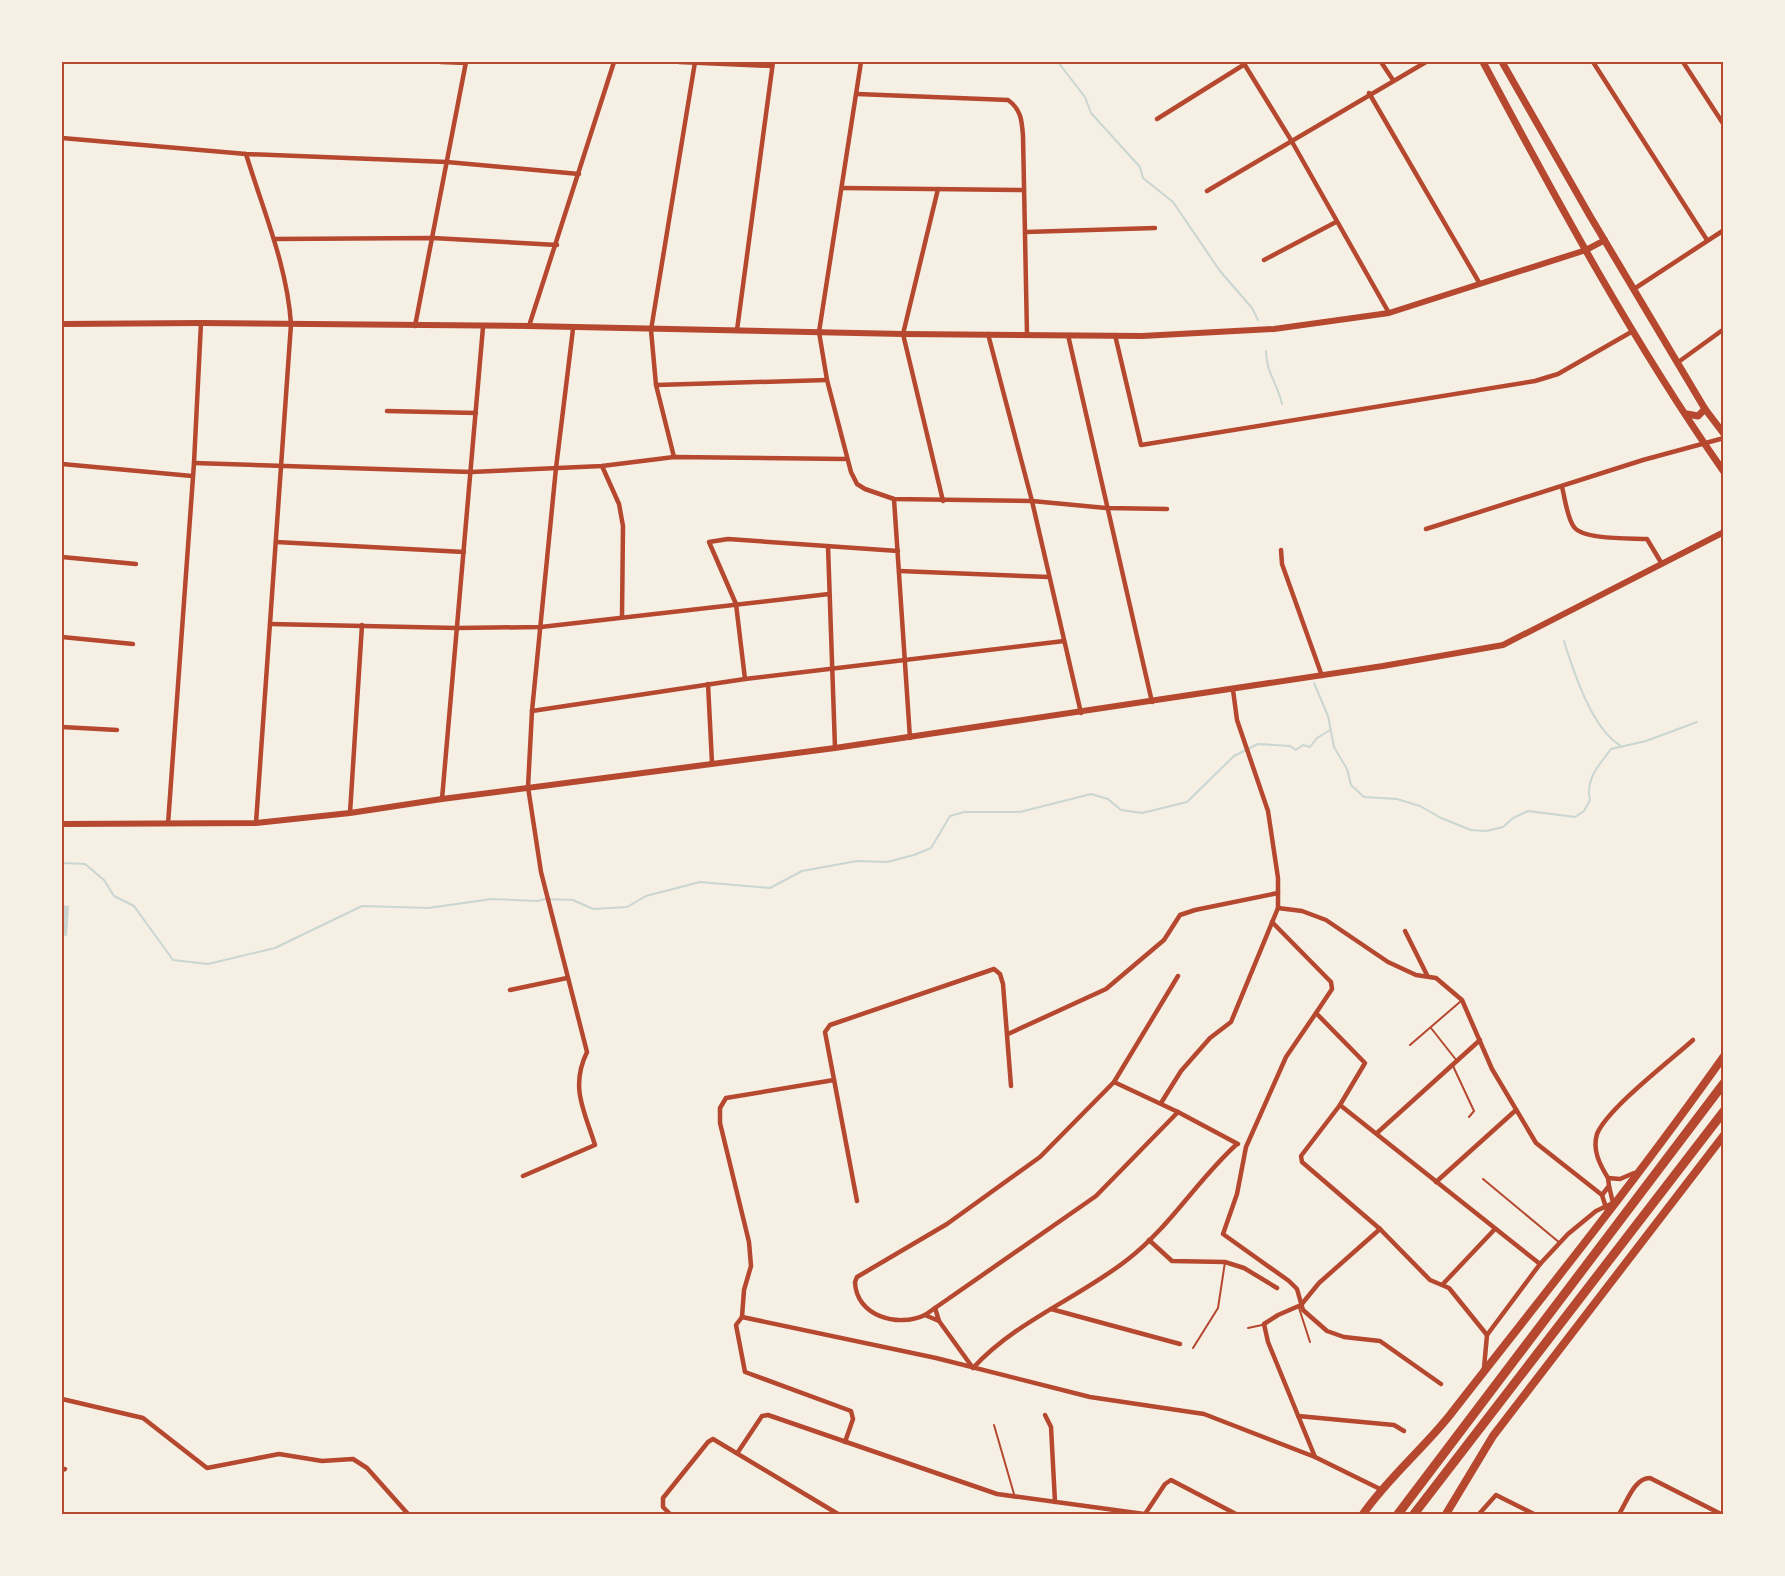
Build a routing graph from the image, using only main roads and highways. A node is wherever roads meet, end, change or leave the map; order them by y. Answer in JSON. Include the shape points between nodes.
{"nodes":[{"id":1,"x":1483,"y":62,"type":"edge"},
{"id":2,"x":1502,"y":62,"type":"edge"},
{"id":3,"x":1705,"y":409,"type":"junction"},
{"id":4,"x":1687,"y":414,"type":"junction"},
{"id":5,"x":1724,"y":436,"type":"edge"},
{"id":6,"x":1724,"y":472,"type":"edge"},
{"id":7,"x":1724,"y":1056,"type":"edge"},
{"id":8,"x":1724,"y":1083,"type":"edge"},
{"id":9,"x":1724,"y":1111,"type":"edge"},
{"id":10,"x":1724,"y":1135,"type":"edge"},
{"id":11,"x":1363,"y":1515,"type":"edge"},
{"id":12,"x":1398,"y":1515,"type":"edge"},
{"id":13,"x":1414,"y":1515,"type":"edge"},
{"id":14,"x":1446,"y":1515,"type":"edge"}],
"edges":[{"from":1,"to":4,"type":"main road","via":[[1586,250]]},
{"from":2,"to":3,"type":"main road"},
{"from":3,"to":4,"type":"main road","via":[[1698,416]]},
{"from":3,"to":5,"type":"main road"},
{"from":4,"to":6,"type":"main road"},
{"from":7,"to":11,"type":"highway","via":[[1447,1418],[1380,1489]]},
{"from":8,"to":12,"type":"highway"},
{"from":9,"to":13,"type":"highway"},
{"from":10,"to":14,"type":"highway","via":[[1493,1436]]}]}
